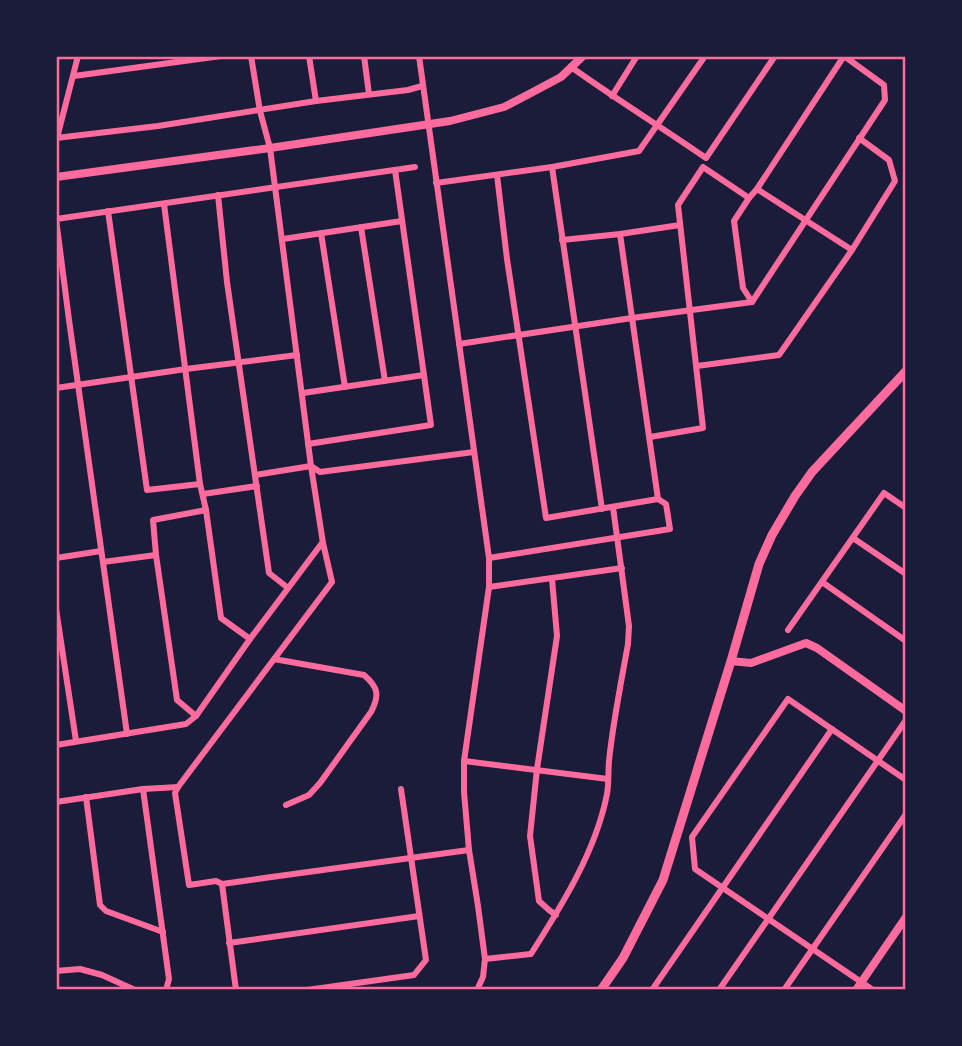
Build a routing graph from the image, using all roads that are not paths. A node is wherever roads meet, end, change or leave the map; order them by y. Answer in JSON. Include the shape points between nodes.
{"nodes":[{"id":1,"x":78,"y":56,"type":"edge"},
{"id":2,"x":221,"y":56,"type":"edge"},
{"id":3,"x":251,"y":56,"type":"edge"},
{"id":4,"x":309,"y":56,"type":"edge"},
{"id":5,"x":364,"y":56,"type":"edge"},
{"id":6,"x":419,"y":56,"type":"edge"},
{"id":7,"x":583,"y":56,"type":"edge"},
{"id":8,"x":637,"y":56,"type":"edge"},
{"id":9,"x":705,"y":56,"type":"edge"},
{"id":10,"x":775,"y":56,"type":"edge"},
{"id":11,"x":844,"y":56,"type":"edge"},
{"id":12,"x":571,"y":67,"type":"junction"},
{"id":13,"x":74,"y":76,"type":"junction"},
{"id":14,"x":422,"y":86,"type":"junction"},
{"id":15,"x":369,"y":94,"type":"junction"},
{"id":16,"x":612,"y":96,"type":"junction"},
{"id":17,"x":316,"y":101,"type":"junction"},
{"id":18,"x":260,"y":111,"type":"junction"},
{"id":19,"x":429,"y":125,"type":"junction"},
{"id":20,"x":659,"y":125,"type":"junction"},
{"id":21,"x":57,"y":138,"type":"edge"},
{"id":22,"x":859,"y":138,"type":"junction"},
{"id":23,"x":270,"y":148,"type":"junction"},
{"id":24,"x":415,"y":167,"type":"dead end"},
{"id":25,"x":552,"y":167,"type":"junction"},
{"id":26,"x":395,"y":170,"type":"junction"},
{"id":27,"x":497,"y":174,"type":"junction"},
{"id":28,"x":56,"y":177,"type":"edge"},
{"id":29,"x":436,"y":183,"type":"junction"},
{"id":30,"x":276,"y":188,"type":"junction"},
{"id":31,"x":757,"y":190,"type":"junction"},
{"id":32,"x":218,"y":195,"type":"junction"},
{"id":33,"x":749,"y":198,"type":"junction"},
{"id":34,"x":164,"y":204,"type":"junction"},
{"id":35,"x":108,"y":211,"type":"junction"},
{"id":36,"x":56,"y":219,"type":"edge"},
{"id":37,"x":402,"y":221,"type":"junction"},
{"id":38,"x":806,"y":221,"type":"junction"},
{"id":39,"x":680,"y":225,"type":"junction"},
{"id":40,"x":361,"y":227,"type":"junction"},
{"id":41,"x":321,"y":233,"type":"junction"},
{"id":42,"x":620,"y":234,"type":"junction"},
{"id":43,"x":283,"y":239,"type":"junction"},
{"id":44,"x":562,"y":240,"type":"junction"},
{"id":45,"x":852,"y":250,"type":"junction"},
{"id":46,"x":752,"y":302,"type":"junction"},
{"id":47,"x":689,"y":310,"type":"junction"},
{"id":48,"x":632,"y":318,"type":"junction"},
{"id":49,"x":576,"y":326,"type":"junction"},
{"id":50,"x":518,"y":335,"type":"junction"},
{"id":51,"x":458,"y":344,"type":"junction"},
{"id":52,"x":297,"y":355,"type":"junction"},
{"id":53,"x":239,"y":362,"type":"junction"},
{"id":54,"x":697,"y":366,"type":"junction"},
{"id":55,"x":186,"y":369,"type":"junction"},
{"id":56,"x":906,"y":371,"type":"edge"},
{"id":57,"x":424,"y":375,"type":"junction"},
{"id":58,"x":131,"y":378,"type":"junction"},
{"id":59,"x":385,"y":381,"type":"junction"},
{"id":60,"x":78,"y":385,"type":"junction"},
{"id":61,"x":345,"y":387,"type":"junction"},
{"id":62,"x":56,"y":388,"type":"edge"},
{"id":63,"x":303,"y":393,"type":"junction"},
{"id":64,"x":650,"y":437,"type":"junction"},
{"id":65,"x":308,"y":444,"type":"junction"},
{"id":66,"x":474,"y":452,"type":"junction"},
{"id":67,"x":310,"y":466,"type":"junction"},
{"id":68,"x":255,"y":475,"type":"junction"},
{"id":69,"x":200,"y":484,"type":"junction"},
{"id":70,"x":257,"y":486,"type":"junction"},
{"id":71,"x":203,"y":494,"type":"junction"},
{"id":72,"x":658,"y":499,"type":"junction"},
{"id":73,"x":612,"y":507,"type":"junction"},
{"id":74,"x":906,"y":508,"type":"edge"},
{"id":75,"x":602,"y":509,"type":"junction"},
{"id":76,"x":206,"y":510,"type":"junction"},
{"id":77,"x":617,"y":537,"type":"junction"},
{"id":78,"x":853,"y":538,"type":"junction"},
{"id":79,"x":323,"y":543,"type":"junction"},
{"id":80,"x":101,"y":551,"type":"junction"},
{"id":81,"x":156,"y":555,"type":"junction"},
{"id":82,"x":56,"y":558,"type":"edge"},
{"id":83,"x":489,"y":558,"type":"junction"},
{"id":84,"x":103,"y":562,"type":"junction"},
{"id":85,"x":622,"y":568,"type":"junction"},
{"id":86,"x":906,"y":574,"type":"edge"},
{"id":87,"x":552,"y":579,"type":"junction"},
{"id":88,"x":822,"y":582,"type":"junction"},
{"id":89,"x":489,"y":587,"type":"junction"},
{"id":90,"x":288,"y":588,"type":"junction"},
{"id":91,"x":56,"y":609,"type":"edge"},
{"id":92,"x":788,"y":631,"type":"dead end"},
{"id":93,"x":250,"y":639,"type":"junction"},
{"id":94,"x":906,"y":640,"type":"edge"},
{"id":95,"x":274,"y":659,"type":"junction"},
{"id":96,"x":731,"y":661,"type":"junction"},
{"id":97,"x":906,"y":710,"type":"edge"},
{"id":98,"x":196,"y":716,"type":"junction"},
{"id":99,"x":906,"y":720,"type":"edge"},
{"id":100,"x":832,"y":729,"type":"junction"},
{"id":101,"x":127,"y":734,"type":"junction"},
{"id":102,"x":76,"y":741,"type":"junction"},
{"id":103,"x":56,"y":744,"type":"edge"},
{"id":104,"x":877,"y":760,"type":"junction"},
{"id":105,"x":464,"y":761,"type":"junction"},
{"id":106,"x":537,"y":769,"type":"junction"},
{"id":107,"x":608,"y":779,"type":"junction"},
{"id":108,"x":906,"y":780,"type":"edge"},
{"id":109,"x":178,"y":787,"type":"junction"},
{"id":110,"x":143,"y":789,"type":"junction"},
{"id":111,"x":401,"y":789,"type":"dead end"},
{"id":112,"x":86,"y":797,"type":"junction"},
{"id":113,"x":56,"y":802,"type":"edge"},
{"id":114,"x":286,"y":805,"type":"dead end"},
{"id":115,"x":906,"y":814,"type":"edge"},
{"id":116,"x":469,"y":850,"type":"junction"},
{"id":117,"x":411,"y":859,"type":"junction"},
{"id":118,"x":222,"y":884,"type":"junction"},
{"id":119,"x":722,"y":887,"type":"junction"},
{"id":120,"x":556,"y":915,"type":"junction"},
{"id":121,"x":419,"y":916,"type":"junction"},
{"id":122,"x":906,"y":917,"type":"edge"},
{"id":123,"x":768,"y":919,"type":"junction"},
{"id":124,"x":163,"y":932,"type":"junction"},
{"id":125,"x":229,"y":943,"type":"junction"},
{"id":126,"x":813,"y":948,"type":"junction"},
{"id":127,"x":485,"y":959,"type":"junction"},
{"id":128,"x":56,"y":971,"type":"edge"},
{"id":129,"x":861,"y":982,"type":"junction"},
{"id":130,"x":135,"y":990,"type":"edge"},
{"id":131,"x":166,"y":990,"type":"edge"},
{"id":132,"x":236,"y":990,"type":"edge"},
{"id":133,"x":307,"y":990,"type":"edge"},
{"id":134,"x":477,"y":990,"type":"edge"},
{"id":135,"x":601,"y":990,"type":"edge"},
{"id":136,"x":652,"y":990,"type":"edge"},
{"id":137,"x":719,"y":990,"type":"edge"},
{"id":138,"x":784,"y":990,"type":"edge"},
{"id":139,"x":856,"y":990,"type":"edge"},
{"id":140,"x":873,"y":990,"type":"edge"}],
"edges":[{"from":1,"to":13,"type":"street"},
{"from":2,"to":13,"type":"street"},
{"from":3,"to":18,"type":"street"},
{"from":4,"to":17,"type":"street"},
{"from":5,"to":15,"type":"street"},
{"from":6,"to":14,"type":"street"},
{"from":7,"to":12,"type":"street"},
{"from":8,"to":16,"type":"street"},
{"from":9,"to":20,"type":"street"},
{"from":10,"to":20,"type":"street","via":[[706,158]]},
{"from":11,"to":22,"type":"street","via":[[884,85],[885,100]]},
{"from":11,"to":31,"type":"street"},
{"from":12,"to":16,"type":"street"},
{"from":12,"to":19,"type":"street","via":[[503,107]]},
{"from":13,"to":21,"type":"street"},
{"from":14,"to":15,"type":"street"},
{"from":14,"to":19,"type":"street"},
{"from":15,"to":17,"type":"street"},
{"from":16,"to":20,"type":"street"},
{"from":17,"to":18,"type":"street"},
{"from":18,"to":21,"type":"street"},
{"from":18,"to":23,"type":"street"},
{"from":19,"to":23,"type":"street"},
{"from":19,"to":29,"type":"street"},
{"from":20,"to":25,"type":"street","via":[[639,151]]},
{"from":22,"to":38,"type":"street"},
{"from":22,"to":45,"type":"street","via":[[889,160],[895,181]]},
{"from":23,"to":28,"type":"street"},
{"from":23,"to":30,"type":"street"},
{"from":24,"to":26,"type":"street"},
{"from":25,"to":27,"type":"street"},
{"from":25,"to":44,"type":"street"},
{"from":26,"to":30,"type":"street"},
{"from":26,"to":37,"type":"street"},
{"from":27,"to":29,"type":"street"},
{"from":27,"to":50,"type":"street"},
{"from":29,"to":51,"type":"street"},
{"from":30,"to":32,"type":"street"},
{"from":30,"to":43,"type":"street"},
{"from":31,"to":33,"type":"street"},
{"from":31,"to":38,"type":"street"},
{"from":32,"to":34,"type":"street"},
{"from":32,"to":53,"type":"street"},
{"from":33,"to":39,"type":"street","via":[[703,167],[678,205]]},
{"from":33,"to":46,"type":"street","via":[[734,221],[743,288]]},
{"from":34,"to":35,"type":"street"},
{"from":34,"to":55,"type":"street"},
{"from":35,"to":36,"type":"street"},
{"from":35,"to":58,"type":"street"},
{"from":36,"to":60,"type":"street"},
{"from":37,"to":40,"type":"street"},
{"from":37,"to":57,"type":"street"},
{"from":38,"to":45,"type":"street"},
{"from":38,"to":46,"type":"street"},
{"from":39,"to":42,"type":"street"},
{"from":39,"to":47,"type":"street"},
{"from":40,"to":41,"type":"street"},
{"from":40,"to":59,"type":"street"},
{"from":41,"to":43,"type":"street"},
{"from":41,"to":61,"type":"street"},
{"from":42,"to":44,"type":"street"},
{"from":42,"to":48,"type":"street"},
{"from":43,"to":52,"type":"street"},
{"from":44,"to":49,"type":"street"},
{"from":45,"to":54,"type":"street","via":[[779,355]]},
{"from":46,"to":47,"type":"street"},
{"from":47,"to":48,"type":"street"},
{"from":47,"to":54,"type":"street"},
{"from":48,"to":49,"type":"street"},
{"from":48,"to":64,"type":"street"},
{"from":49,"to":50,"type":"street"},
{"from":49,"to":75,"type":"street"},
{"from":50,"to":51,"type":"street"},
{"from":50,"to":75,"type":"street","via":[[546,518]]},
{"from":51,"to":66,"type":"street"},
{"from":52,"to":53,"type":"street"},
{"from":52,"to":63,"type":"street"},
{"from":53,"to":55,"type":"street"},
{"from":53,"to":68,"type":"street"},
{"from":54,"to":64,"type":"street","via":[[703,428]]},
{"from":55,"to":58,"type":"street"},
{"from":55,"to":69,"type":"street"},
{"from":56,"to":96,"type":"main road","via":[[795,496],[759,564]]},
{"from":57,"to":59,"type":"street"},
{"from":57,"to":65,"type":"street","via":[[431,425]]},
{"from":58,"to":60,"type":"street"},
{"from":58,"to":69,"type":"street","via":[[147,490]]},
{"from":59,"to":61,"type":"street"},
{"from":60,"to":62,"type":"street"},
{"from":60,"to":80,"type":"street"},
{"from":61,"to":63,"type":"street"},
{"from":63,"to":65,"type":"street"},
{"from":64,"to":72,"type":"street"},
{"from":65,"to":67,"type":"street"},
{"from":66,"to":67,"type":"street","via":[[320,472]]},
{"from":66,"to":83,"type":"street"},
{"from":67,"to":68,"type":"street"},
{"from":67,"to":79,"type":"street"},
{"from":68,"to":70,"type":"street"},
{"from":69,"to":71,"type":"street"},
{"from":70,"to":71,"type":"street"},
{"from":70,"to":90,"type":"street","via":[[269,573]]},
{"from":71,"to":76,"type":"street"},
{"from":72,"to":73,"type":"street"},
{"from":72,"to":77,"type":"street","via":[[666,504],[670,529]]},
{"from":73,"to":75,"type":"street"},
{"from":73,"to":77,"type":"street"},
{"from":74,"to":78,"type":"street","via":[[884,493]]},
{"from":76,"to":81,"type":"street","via":[[153,520]]},
{"from":76,"to":93,"type":"street","via":[[221,618]]},
{"from":77,"to":83,"type":"street"},
{"from":77,"to":85,"type":"street"},
{"from":78,"to":86,"type":"street"},
{"from":78,"to":88,"type":"street"},
{"from":79,"to":90,"type":"street"},
{"from":79,"to":95,"type":"street","via":[[332,582]]},
{"from":80,"to":82,"type":"street"},
{"from":80,"to":84,"type":"street"},
{"from":81,"to":84,"type":"street"},
{"from":81,"to":98,"type":"street","via":[[177,701]]},
{"from":83,"to":89,"type":"street"},
{"from":84,"to":101,"type":"street"},
{"from":85,"to":87,"type":"street"},
{"from":85,"to":107,"type":"street","via":[[628,644]]},
{"from":87,"to":89,"type":"street"},
{"from":87,"to":106,"type":"street","via":[[557,636]]},
{"from":88,"to":92,"type":"street"},
{"from":88,"to":94,"type":"street"},
{"from":89,"to":105,"type":"street"},
{"from":90,"to":93,"type":"street"},
{"from":91,"to":102,"type":"street"},
{"from":93,"to":98,"type":"street"},
{"from":95,"to":109,"type":"street"},
{"from":95,"to":114,"type":"street","via":[[364,675],[374,683],[377,694],[371,712],[320,783],[309,795]]},
{"from":96,"to":97,"type":"street","via":[[751,663],[806,643]]},
{"from":96,"to":135,"type":"main road","via":[[663,880]]},
{"from":98,"to":101,"type":"street","via":[[186,724]]},
{"from":99,"to":104,"type":"street"},
{"from":100,"to":104,"type":"street"},
{"from":100,"to":119,"type":"street"},
{"from":100,"to":119,"type":"street","via":[[788,699],[714,805],[692,837],[695,869]]},
{"from":101,"to":102,"type":"street"},
{"from":102,"to":103,"type":"street"},
{"from":104,"to":108,"type":"street"},
{"from":104,"to":123,"type":"street"},
{"from":105,"to":106,"type":"street"},
{"from":105,"to":116,"type":"street"},
{"from":106,"to":107,"type":"street"},
{"from":106,"to":120,"type":"street","via":[[530,836],[540,901]]},
{"from":107,"to":120,"type":"street","via":[[591,844]]},
{"from":109,"to":110,"type":"street"},
{"from":109,"to":118,"type":"street","via":[[175,793],[189,885]]},
{"from":110,"to":112,"type":"street"},
{"from":110,"to":124,"type":"street"},
{"from":111,"to":117,"type":"street"},
{"from":112,"to":113,"type":"street"},
{"from":112,"to":124,"type":"street","via":[[100,905]]},
{"from":115,"to":126,"type":"street"},
{"from":116,"to":117,"type":"street"},
{"from":116,"to":127,"type":"street"},
{"from":117,"to":118,"type":"street"},
{"from":117,"to":121,"type":"street"},
{"from":118,"to":125,"type":"street"},
{"from":119,"to":123,"type":"street"},
{"from":119,"to":136,"type":"street"},
{"from":120,"to":127,"type":"street","via":[[531,954]]},
{"from":121,"to":125,"type":"street"},
{"from":121,"to":133,"type":"street","via":[[426,960],[414,975]]},
{"from":122,"to":129,"type":"street"},
{"from":123,"to":126,"type":"street"},
{"from":123,"to":137,"type":"street"},
{"from":124,"to":131,"type":"street","via":[[169,979]]},
{"from":125,"to":132,"type":"street"},
{"from":126,"to":129,"type":"street"},
{"from":126,"to":138,"type":"street"},
{"from":127,"to":134,"type":"street"},
{"from":128,"to":130,"type":"street","via":[[80,969]]},
{"from":129,"to":139,"type":"street"},
{"from":129,"to":140,"type":"street"}]}
